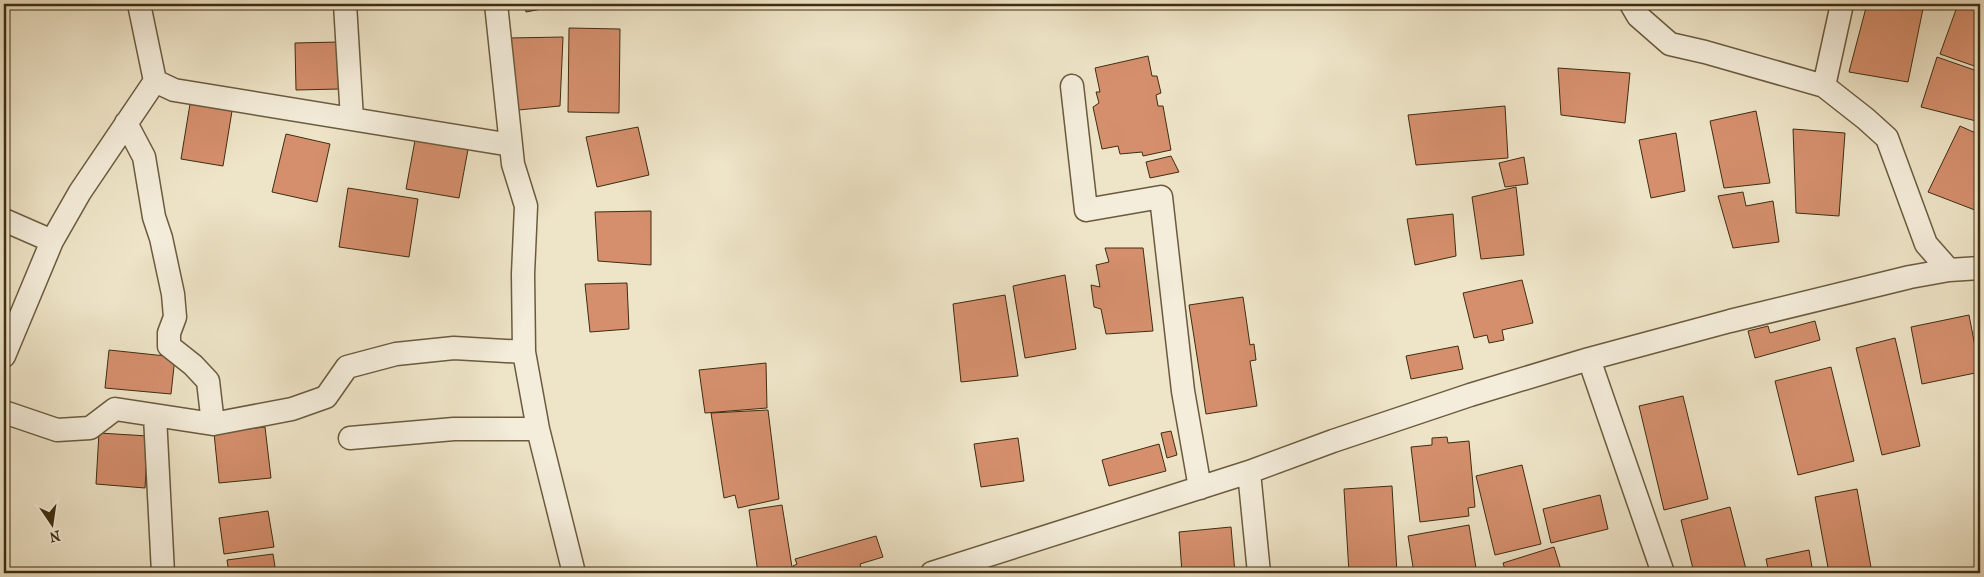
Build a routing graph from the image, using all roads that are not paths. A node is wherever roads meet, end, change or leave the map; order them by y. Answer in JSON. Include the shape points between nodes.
{"nodes":[{"id":1,"x":139,"y":4,"type":"edge"},
{"id":2,"x":346,"y":4,"type":"edge"},
{"id":3,"x":496,"y":4,"type":"edge"},
{"id":4,"x":1631,"y":4,"type":"edge"},
{"id":5,"x":1842,"y":4,"type":"edge"},
{"id":6,"x":155,"y":80,"type":"junction"},
{"id":7,"x":1072,"y":86,"type":"dead end"},
{"id":8,"x":1824,"y":86,"type":"junction"},
{"id":9,"x":352,"y":119,"type":"junction"},
{"id":10,"x":126,"y":123,"type":"junction"},
{"id":11,"x":511,"y":145,"type":"junction"},
{"id":12,"x":4,"y":220,"type":"edge"},
{"id":13,"x":52,"y":241,"type":"junction"},
{"id":14,"x":1980,"y":268,"type":"edge"},
{"id":15,"x":1948,"y":270,"type":"junction"},
{"id":16,"x":524,"y":352,"type":"junction"},
{"id":17,"x":4,"y":356,"type":"edge"},
{"id":18,"x":1589,"y":359,"type":"junction"},
{"id":19,"x":4,"y":412,"type":"edge"},
{"id":20,"x":155,"y":416,"type":"junction"},
{"id":21,"x":212,"y":424,"type":"junction"},
{"id":22,"x":538,"y":429,"type":"junction"},
{"id":23,"x":350,"y":438,"type":"dead end"},
{"id":24,"x":1248,"y":472,"type":"junction"},
{"id":25,"x":1200,"y":488,"type":"junction"},
{"id":26,"x":163,"y":573,"type":"edge"},
{"id":27,"x":574,"y":573,"type":"edge"},
{"id":28,"x":932,"y":573,"type":"edge"},
{"id":29,"x":1259,"y":573,"type":"edge"},
{"id":30,"x":1663,"y":573,"type":"edge"}],
"edges":[{"from":1,"to":6,"type":"street"},
{"from":2,"to":9,"type":"street"},
{"from":3,"to":11,"type":"street"},
{"from":4,"to":8,"type":"street","via":[[1638,16],[1670,44]]},
{"from":5,"to":8,"type":"street"},
{"from":6,"to":9,"type":"street","via":[[174,90]]},
{"from":6,"to":10,"type":"street"},
{"from":7,"to":25,"type":"street","via":[[1086,210],[1161,197],[1183,391]]},
{"from":8,"to":15,"type":"street","via":[[1887,138],[1926,244]]},
{"from":9,"to":11,"type":"street"},
{"from":10,"to":13,"type":"street"},
{"from":10,"to":21,"type":"street","via":[[144,157],[154,217],[173,294],[175,317],[169,333],[169,346],[208,381]]},
{"from":11,"to":16,"type":"street","via":[[513,164],[526,206]]},
{"from":12,"to":13,"type":"street"},
{"from":13,"to":17,"type":"street"},
{"from":14,"to":15,"type":"street"},
{"from":15,"to":18,"type":"street","via":[[1910,276]]},
{"from":16,"to":21,"type":"street","via":[[454,348],[396,354],[347,367],[326,397],[292,409]]},
{"from":16,"to":22,"type":"street"},
{"from":18,"to":24,"type":"street","via":[[1470,395]]},
{"from":18,"to":30,"type":"street"},
{"from":19,"to":20,"type":"street","via":[[57,430],[90,428],[115,409]]},
{"from":20,"to":21,"type":"street"},
{"from":20,"to":26,"type":"street"},
{"from":22,"to":23,"type":"street","via":[[454,429]]},
{"from":22,"to":27,"type":"street"},
{"from":24,"to":25,"type":"street"},
{"from":24,"to":29,"type":"street"},
{"from":25,"to":28,"type":"street"}]}
